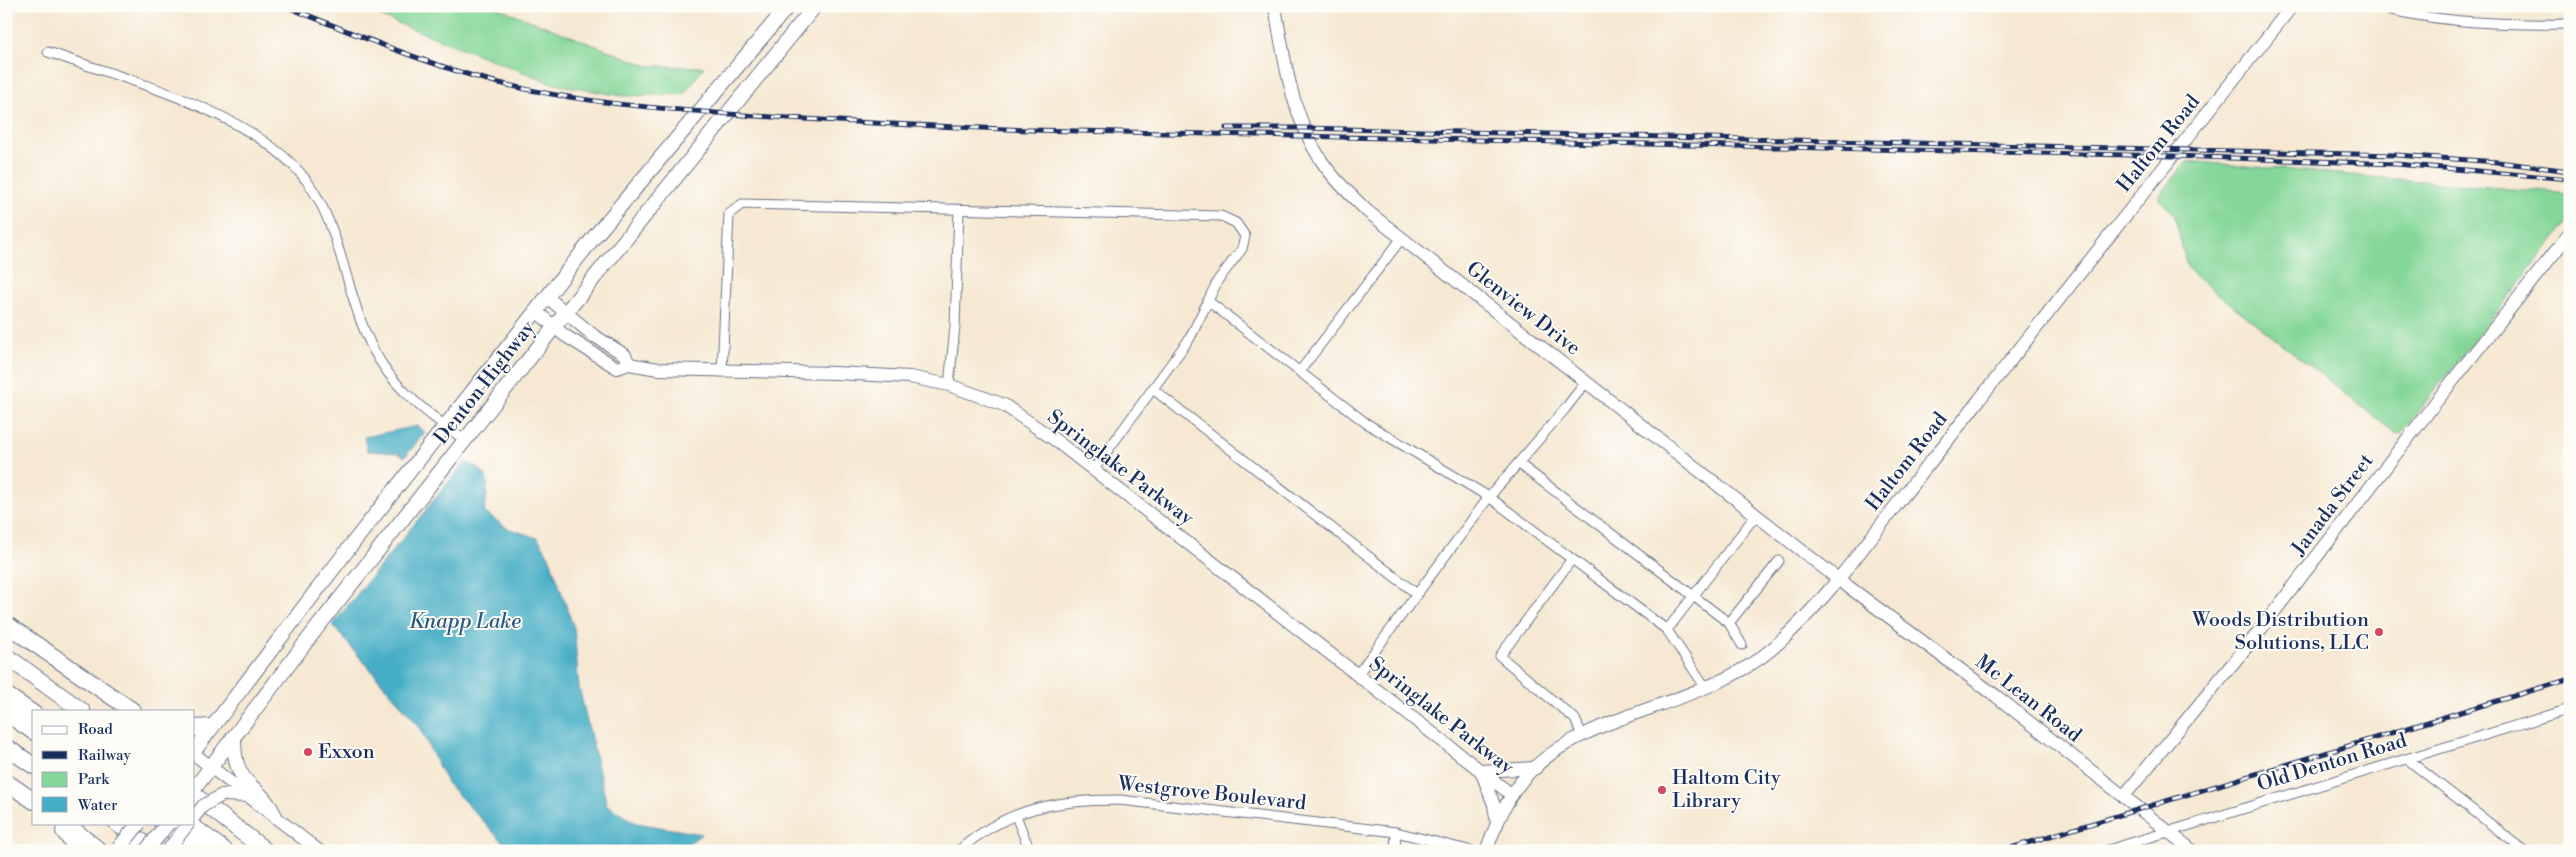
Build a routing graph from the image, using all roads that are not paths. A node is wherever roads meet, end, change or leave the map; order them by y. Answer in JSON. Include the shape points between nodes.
{"nodes":[{"id":1,"x":656,"y":6,"type":"edge"},
{"id":2,"x":660,"y":6,"type":"edge"},
{"id":3,"x":788,"y":6,"type":"edge"},
{"id":4,"x":815,"y":6,"type":"edge"},
{"id":5,"x":1275,"y":6,"type":"edge"},
{"id":6,"x":2292,"y":6,"type":"edge"},
{"id":7,"x":2376,"y":6,"type":"edge"},
{"id":8,"x":2570,"y":24,"type":"edge"},
{"id":9,"x":48,"y":52,"type":"dead end"},
{"id":10,"x":959,"y":210,"type":"junction"},
{"id":11,"x":2570,"y":233,"type":"edge"},
{"id":12,"x":1402,"y":238,"type":"junction"},
{"id":13,"x":547,"y":297,"type":"junction"},
{"id":14,"x":1208,"y":302,"type":"junction"},
{"id":15,"x":536,"y":311,"type":"junction"},
{"id":16,"x":566,"y":312,"type":"junction"},
{"id":17,"x":555,"y":326,"type":"junction"},
{"id":18,"x":629,"y":364,"type":"junction"},
{"id":19,"x":1300,"y":371,"type":"junction"},
{"id":20,"x":722,"y":372,"type":"junction"},
{"id":21,"x":1586,"y":382,"type":"junction"},
{"id":22,"x":950,"y":385,"type":"junction"},
{"id":23,"x":1154,"y":390,"type":"junction"},
{"id":24,"x":446,"y":426,"type":"junction"},
{"id":25,"x":466,"y":440,"type":"junction"},
{"id":26,"x":1518,"y":463,"type":"junction"},
{"id":27,"x":1094,"y":469,"type":"junction"},
{"id":28,"x":1489,"y":497,"type":"junction"},
{"id":29,"x":1756,"y":515,"type":"junction"},
{"id":30,"x":1572,"y":559,"type":"junction"},
{"id":31,"x":1779,"y":561,"type":"dead end"},
{"id":32,"x":1838,"y":579,"type":"junction"},
{"id":33,"x":1417,"y":594,"type":"junction"},
{"id":34,"x":1694,"y":596,"type":"junction"},
{"id":35,"x":1728,"y":623,"type":"junction"},
{"id":36,"x":6,"y":624,"type":"edge"},
{"id":37,"x":1667,"y":630,"type":"junction"},
{"id":38,"x":6,"y":632,"type":"edge"},
{"id":39,"x":1742,"y":645,"type":"dead end"},
{"id":40,"x":46,"y":652,"type":"junction"},
{"id":41,"x":6,"y":656,"type":"edge"},
{"id":42,"x":266,"y":656,"type":"junction"},
{"id":43,"x":1357,"y":674,"type":"junction"},
{"id":44,"x":274,"y":685,"type":"junction"},
{"id":45,"x":1706,"y":688,"type":"junction"},
{"id":46,"x":6,"y":695,"type":"edge"},
{"id":47,"x":2570,"y":709,"type":"edge"},
{"id":48,"x":81,"y":710,"type":"edge"},
{"id":49,"x":132,"y":710,"type":"edge"},
{"id":50,"x":6,"y":713,"type":"edge"},
{"id":51,"x":32,"y":713,"type":"edge"},
{"id":52,"x":195,"y":728,"type":"edge"},
{"id":53,"x":211,"y":728,"type":"junction"},
{"id":54,"x":32,"y":731,"type":"edge"},
{"id":55,"x":1582,"y":735,"type":"junction"},
{"id":56,"x":234,"y":739,"type":"junction"},
{"id":57,"x":6,"y":747,"type":"edge"},
{"id":58,"x":195,"y":751,"type":"edge"},
{"id":59,"x":195,"y":753,"type":"edge"},
{"id":60,"x":2406,"y":759,"type":"junction"},
{"id":61,"x":32,"y":765,"type":"edge"},
{"id":62,"x":211,"y":767,"type":"junction"},
{"id":63,"x":1536,"y":768,"type":"junction"},
{"id":64,"x":1481,"y":770,"type":"junction"},
{"id":65,"x":6,"y":782,"type":"edge"},
{"id":66,"x":196,"y":788,"type":"edge"},
{"id":67,"x":1512,"y":795,"type":"junction"},
{"id":68,"x":248,"y":796,"type":"junction"},
{"id":69,"x":2124,"y":796,"type":"junction"},
{"id":70,"x":32,"y":800,"type":"edge"},
{"id":71,"x":195,"y":816,"type":"edge"},
{"id":72,"x":275,"y":816,"type":"junction"},
{"id":73,"x":1016,"y":816,"type":"junction"},
{"id":74,"x":59,"y":824,"type":"edge"},
{"id":75,"x":66,"y":824,"type":"edge"},
{"id":76,"x":118,"y":824,"type":"edge"},
{"id":77,"x":138,"y":824,"type":"edge"},
{"id":78,"x":163,"y":824,"type":"edge"},
{"id":79,"x":167,"y":824,"type":"edge"},
{"id":80,"x":187,"y":824,"type":"edge"},
{"id":81,"x":189,"y":824,"type":"edge"},
{"id":82,"x":1497,"y":824,"type":"junction"},
{"id":83,"x":2167,"y":831,"type":"junction"},
{"id":84,"x":1396,"y":832,"type":"junction"},
{"id":85,"x":120,"y":847,"type":"edge"},
{"id":86,"x":79,"y":851,"type":"edge"},
{"id":87,"x":100,"y":851,"type":"edge"},
{"id":88,"x":146,"y":851,"type":"edge"},
{"id":89,"x":154,"y":851,"type":"edge"},
{"id":90,"x":167,"y":851,"type":"edge"},
{"id":91,"x":200,"y":851,"type":"edge"},
{"id":92,"x":225,"y":851,"type":"edge"},
{"id":93,"x":266,"y":851,"type":"edge"},
{"id":94,"x":319,"y":851,"type":"edge"},
{"id":95,"x":958,"y":851,"type":"edge"},
{"id":96,"x":1030,"y":851,"type":"edge"},
{"id":97,"x":1395,"y":851,"type":"edge"},
{"id":98,"x":1472,"y":851,"type":"edge"},
{"id":99,"x":1486,"y":851,"type":"edge"},
{"id":100,"x":2105,"y":851,"type":"edge"},
{"id":101,"x":2192,"y":851,"type":"edge"},
{"id":102,"x":2525,"y":851,"type":"edge"}],
"edges":[{"from":1,"to":2,"type":"street"},
{"from":3,"to":13,"type":"main road","name":"Denton Highway"},
{"from":4,"to":16,"type":"main road","name":"Denton Highway"},
{"from":5,"to":12,"type":"main road","name":"Glenview Drive","via":[[1289,85],[1307,136],[1323,164],[1345,190]]},
{"from":6,"to":32,"type":"main road","name":"Haltom Road"},
{"from":7,"to":8,"type":"street","via":[[2451,19]]},
{"from":9,"to":24,"type":"street","via":[[209,112],[259,138],[289,162],[318,198],[380,362],[403,389]]},
{"from":10,"to":14,"type":"street","via":[[1221,216],[1236,223],[1245,236],[1242,248],[1218,280]]},
{"from":10,"to":20,"type":"street","via":[[742,204],[729,214]]},
{"from":10,"to":22,"type":"street"},
{"from":11,"to":69,"type":"main road","name":"Janada Street","via":[[2257,634]]},
{"from":12,"to":19,"type":"street"},
{"from":12,"to":21,"type":"main road","name":"Glenview Drive"},
{"from":13,"to":15,"type":"main road","name":"Denton Highway"},
{"from":13,"to":16,"type":"main road"},
{"from":14,"to":19,"type":"street"},
{"from":14,"to":23,"type":"street","via":[[1190,338]]},
{"from":15,"to":17,"type":"main road","name":"Springlake Parkway"},
{"from":15,"to":24,"type":"main road","name":"Denton Highway"},
{"from":16,"to":17,"type":"main road","name":"Denton Highway"},
{"from":16,"to":18,"type":"main road","via":[[593,335],[625,355]]},
{"from":17,"to":18,"type":"main road","name":"Springlake Parkway","via":[[617,368]]},
{"from":17,"to":25,"type":"main road","name":"Denton Highway"},
{"from":18,"to":20,"type":"main road","name":"Springlake Parkway"},
{"from":19,"to":28,"type":"street","via":[[1366,423]]},
{"from":20,"to":22,"type":"main road","name":"Springlake Parkway","via":[[910,377]]},
{"from":21,"to":26,"type":"street"},
{"from":21,"to":29,"type":"main road","name":"Glenview Drive"},
{"from":22,"to":27,"type":"main road","name":"Springlake Parkway","via":[[1004,405]]},
{"from":23,"to":27,"type":"street"},
{"from":23,"to":33,"type":"street"},
{"from":24,"to":25,"type":"street"},
{"from":24,"to":42,"type":"main road","name":"Denton Highway"},
{"from":25,"to":44,"type":"main road","name":"Denton Highway"},
{"from":26,"to":28,"type":"street"},
{"from":26,"to":34,"type":"street"},
{"from":27,"to":43,"type":"main road","name":"Springlake Parkway"},
{"from":28,"to":30,"type":"street"},
{"from":28,"to":33,"type":"street"},
{"from":29,"to":32,"type":"main road","name":"Glenview Drive"},
{"from":29,"to":34,"type":"street"},
{"from":30,"to":37,"type":"street"},
{"from":30,"to":55,"type":"street","via":[[1500,656],[1575,718]]},
{"from":31,"to":35,"type":"street"},
{"from":32,"to":45,"type":"main road","name":"Haltom Road","via":[[1801,622],[1770,651],[1728,679]]},
{"from":32,"to":69,"type":"main road","name":"Mc Lean Road"},
{"from":33,"to":43,"type":"street"},
{"from":34,"to":35,"type":"street"},
{"from":34,"to":37,"type":"street"},
{"from":35,"to":39,"type":"street"},
{"from":36,"to":40,"type":"highway"},
{"from":37,"to":45,"type":"street"},
{"from":38,"to":40,"type":"highway"},
{"from":40,"to":49,"type":"highway"},
{"from":41,"to":48,"type":"highway"},
{"from":42,"to":44,"type":"main road","via":[[266,672]]},
{"from":42,"to":53,"type":"main road","name":"Denton Highway"},
{"from":43,"to":64,"type":"main road","name":"Springlake Parkway"},
{"from":44,"to":56,"type":"main road","name":"Denton Highway"},
{"from":45,"to":55,"type":"main road","name":"Haltom Road"},
{"from":46,"to":51,"type":"highway"},
{"from":47,"to":60,"type":"street","name":"Old Denton Road"},
{"from":50,"to":54,"type":"highway"},
{"from":52,"to":53,"type":"highway"},
{"from":53,"to":58,"type":"main road","name":"Denton Highway"},
{"from":55,"to":63,"type":"main road","name":"Haltom Road"},
{"from":56,"to":62,"type":"main road","name":"Denton Highway"},
{"from":56,"to":72,"type":"main road","via":[[237,770],[245,782],[268,802]]},
{"from":57,"to":61,"type":"highway"},
{"from":59,"to":62,"type":"main road"},
{"from":60,"to":83,"type":"street","name":"Old Denton Road"},
{"from":60,"to":102,"type":"street"},
{"from":62,"to":66,"type":"main road","name":"Denton Highway"},
{"from":62,"to":68,"type":"main road"},
{"from":63,"to":64,"type":"main road"},
{"from":63,"to":67,"type":"main road","name":"Haltom Road"},
{"from":64,"to":67,"type":"main road","name":"Springlake Parkway"},
{"from":64,"to":82,"type":"main road","via":[[1494,805]]},
{"from":65,"to":70,"type":"highway"},
{"from":66,"to":93,"type":"highway"},
{"from":67,"to":82,"type":"main road","name":"Haltom Road"},
{"from":68,"to":71,"type":"main road","bridge":true,"via":[[222,796],[203,806]]},
{"from":68,"to":72,"type":"main road"},
{"from":69,"to":83,"type":"main road","name":"Mc Lean Road"},
{"from":72,"to":94,"type":"main road"},
{"from":73,"to":84,"type":"street","name":"Westgrove Boulevard","via":[[1047,804],[1120,800]]},
{"from":73,"to":95,"type":"street","name":"Westgrove Boulevard","via":[[981,831]]},
{"from":73,"to":96,"type":"street"},
{"from":74,"to":86,"type":"highway"},
{"from":75,"to":87,"type":"highway"},
{"from":76,"to":89,"type":"highway"},
{"from":77,"to":85,"type":"main road","bridge":true},
{"from":78,"to":91,"type":"highway"},
{"from":79,"to":88,"type":"main road","bridge":true},
{"from":80,"to":90,"type":"main road","bridge":true},
{"from":81,"to":92,"type":"highway"},
{"from":82,"to":99,"type":"main road","name":"Haltom Road"},
{"from":83,"to":100,"type":"street","name":"Old Denton Road"},
{"from":83,"to":101,"type":"main road","name":"Mc Lean Road"},
{"from":84,"to":97,"type":"street"},
{"from":84,"to":98,"type":"street","name":"Westgrove Boulevard"}]}
